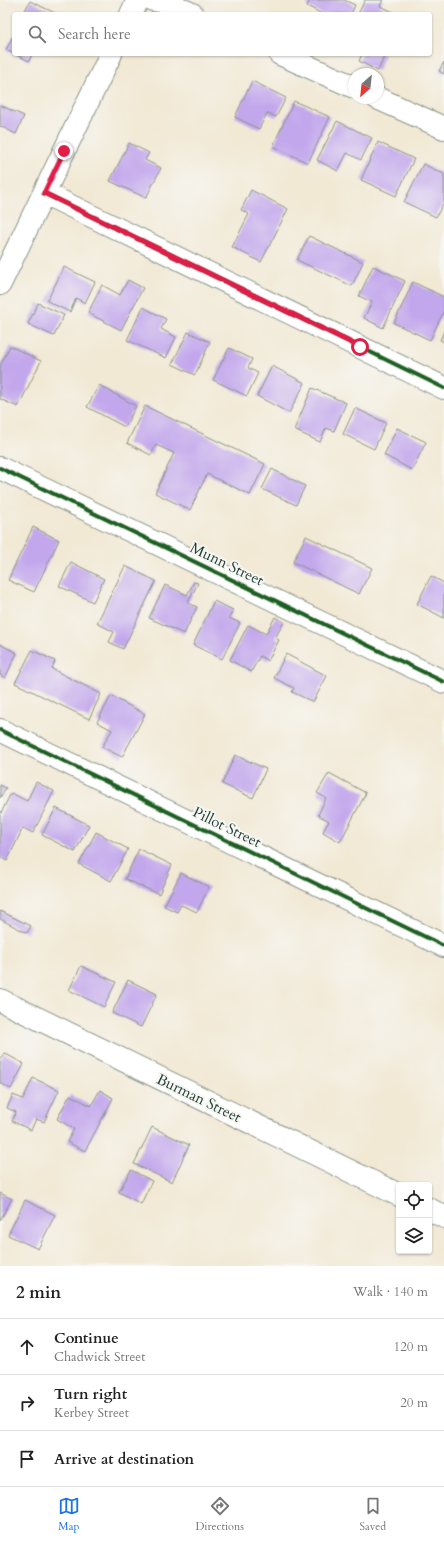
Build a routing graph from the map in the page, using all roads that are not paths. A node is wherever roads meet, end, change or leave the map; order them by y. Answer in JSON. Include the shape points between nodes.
{"nodes":[{"id":1,"x":138,"y":0,"type":"edge"},
{"id":2,"x":153,"y":0,"type":"edge"},
{"id":3,"x":132,"y":12,"type":"edge"},
{"id":4,"x":188,"y":12,"type":"edge"},
{"id":5,"x":111,"y":56,"type":"edge"},
{"id":6,"x":284,"y":56,"type":"edge"},
{"id":7,"x":348,"y":85,"type":"edge"},
{"id":8,"x":384,"y":101,"type":"edge"},
{"id":9,"x":444,"y":128,"type":"edge"},
{"id":10,"x":44,"y":193,"type":"junction"},
{"id":11,"x":0,"y":284,"type":"edge"},
{"id":12,"x":444,"y":388,"type":"edge"},
{"id":13,"x":0,"y":468,"type":"edge"},
{"id":14,"x":444,"y":682,"type":"edge"},
{"id":15,"x":0,"y":730,"type":"edge"},
{"id":16,"x":444,"y":946,"type":"edge"},
{"id":17,"x":0,"y":1000,"type":"edge"},
{"id":18,"x":396,"y":1194,"type":"edge"},
{"id":19,"x":432,"y":1211,"type":"edge"},
{"id":20,"x":444,"y":1217,"type":"edge"}],
"edges":[{"from":1,"to":3,"type":"street"},
{"from":2,"to":4,"type":"street","via":[[166,2]]},
{"from":5,"to":10,"type":"street"},
{"from":6,"to":7,"type":"street"},
{"from":8,"to":9,"type":"street"},
{"from":10,"to":11,"type":"street"},
{"from":10,"to":12,"type":"street"},
{"from":13,"to":14,"type":"street","name":"Munn Street"},
{"from":15,"to":16,"type":"street","name":"Pillot Street"},
{"from":17,"to":18,"type":"street","name":"Burman Street"},
{"from":19,"to":20,"type":"street"}]}
